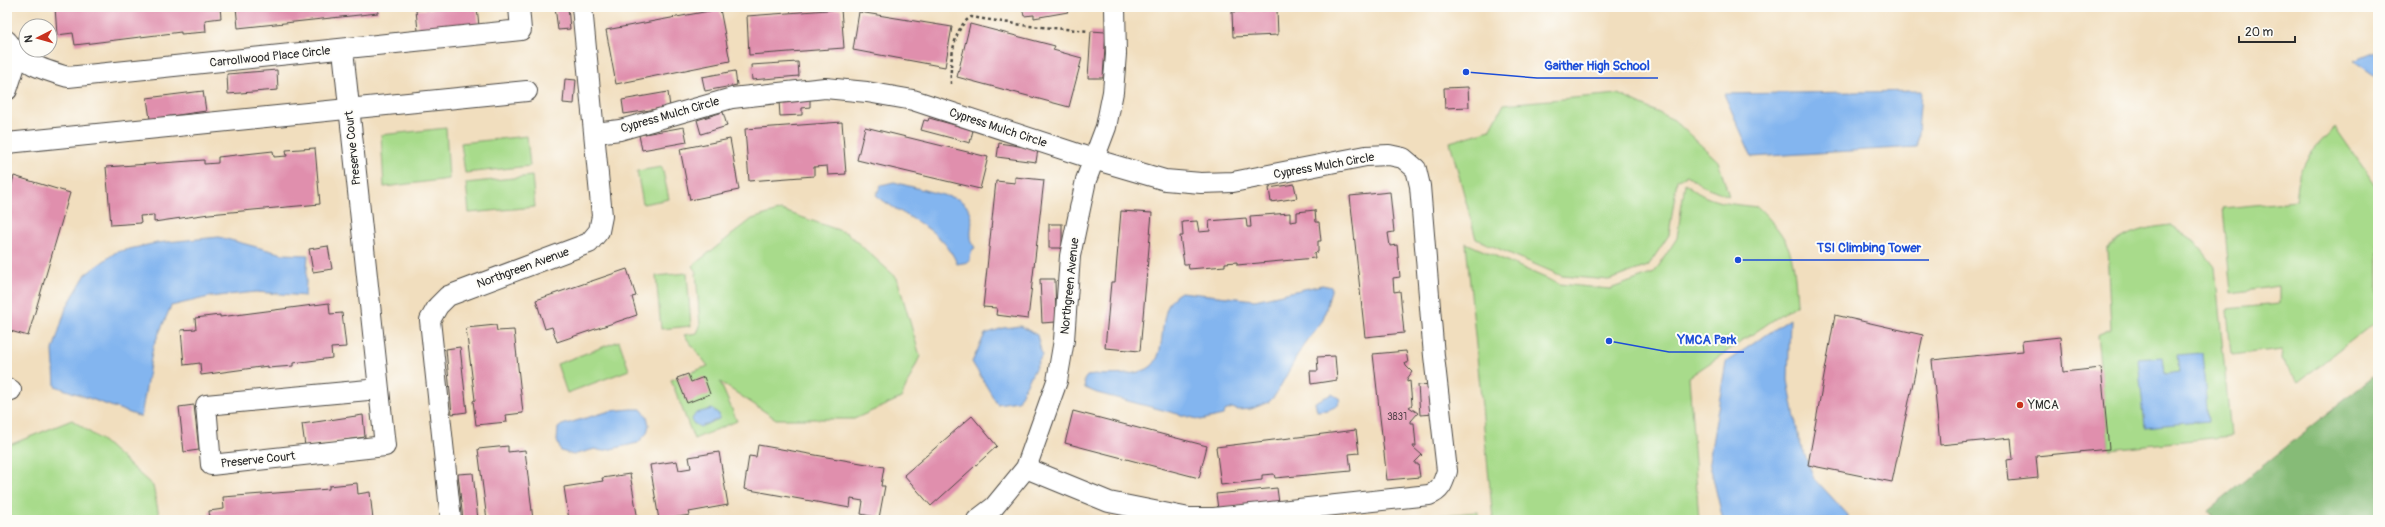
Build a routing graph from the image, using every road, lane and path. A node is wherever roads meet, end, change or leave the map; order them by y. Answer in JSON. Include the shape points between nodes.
{"nodes":[{"id":1,"x":519,"y":7,"type":"edge"},
{"id":2,"x":582,"y":7,"type":"edge"},
{"id":3,"x":1115,"y":7,"type":"edge"},
{"id":4,"x":1088,"y":31,"type":"dead end"},
{"id":5,"x":12,"y":48,"type":"edge"},
{"id":6,"x":343,"y":50,"type":"junction"},
{"id":7,"x":951,"y":84,"type":"dead end"},
{"id":8,"x":7,"y":90,"type":"edge"},
{"id":9,"x":527,"y":91,"type":"dead end"},
{"id":10,"x":349,"y":109,"type":"junction"},
{"id":11,"x":595,"y":133,"type":"junction"},
{"id":12,"x":7,"y":143,"type":"edge"},
{"id":13,"x":1093,"y":159,"type":"junction"},
{"id":14,"x":379,"y":390,"type":"junction"},
{"id":15,"x":1026,"y":468,"type":"junction"},
{"id":16,"x":451,"y":520,"type":"edge"},
{"id":17,"x":977,"y":520,"type":"edge"}],
"edges":[{"from":1,"to":6,"type":"street","name":"Carrollwood Place Circle","via":[[521,30]]},
{"from":2,"to":11,"type":"street","name":"Northgreen Avenue"},
{"from":3,"to":13,"type":"street","name":"Northgreen Avenue","via":[[1116,54],[1113,92],[1106,127]]},
{"from":4,"to":7,"type":"path","via":[[1029,26],[971,17],[962,24],[959,33],[952,62]]},
{"from":5,"to":6,"type":"street","name":"Carrollwood Place Circle","via":[[38,69],[68,77]]},
{"from":5,"to":8,"type":"street"},
{"from":6,"to":10,"type":"street","name":"Preserve Court"},
{"from":9,"to":10,"type":"street"},
{"from":10,"to":12,"type":"street"},
{"from":10,"to":14,"type":"street","name":"Preserve Court"},
{"from":11,"to":13,"type":"street","name":"Cypress Mulch Circle","via":[[620,130],[732,98],[825,88],[913,100]]},
{"from":11,"to":16,"type":"street","name":"Northgreen Avenue","via":[[602,216],[599,231],[589,243],[448,296],[430,320]]},
{"from":13,"to":15,"type":"street","name":"Northgreen Avenue","via":[[1070,256],[1064,340],[1057,381]]},
{"from":13,"to":15,"type":"street","name":"Cypress Mulch Circle","via":[[1165,180],[1202,183],[1234,182],[1366,156],[1389,155],[1403,158],[1416,169],[1420,186],[1434,356],[1447,471],[1440,489],[1429,495],[1214,518],[1189,518],[1109,502]]},
{"from":14,"to":14,"type":"street","name":"Preserve Court","via":[[385,446],[211,465],[206,405]]},
{"from":15,"to":17,"type":"street","name":"Northgreen Avenue","via":[[994,507]]}]}
